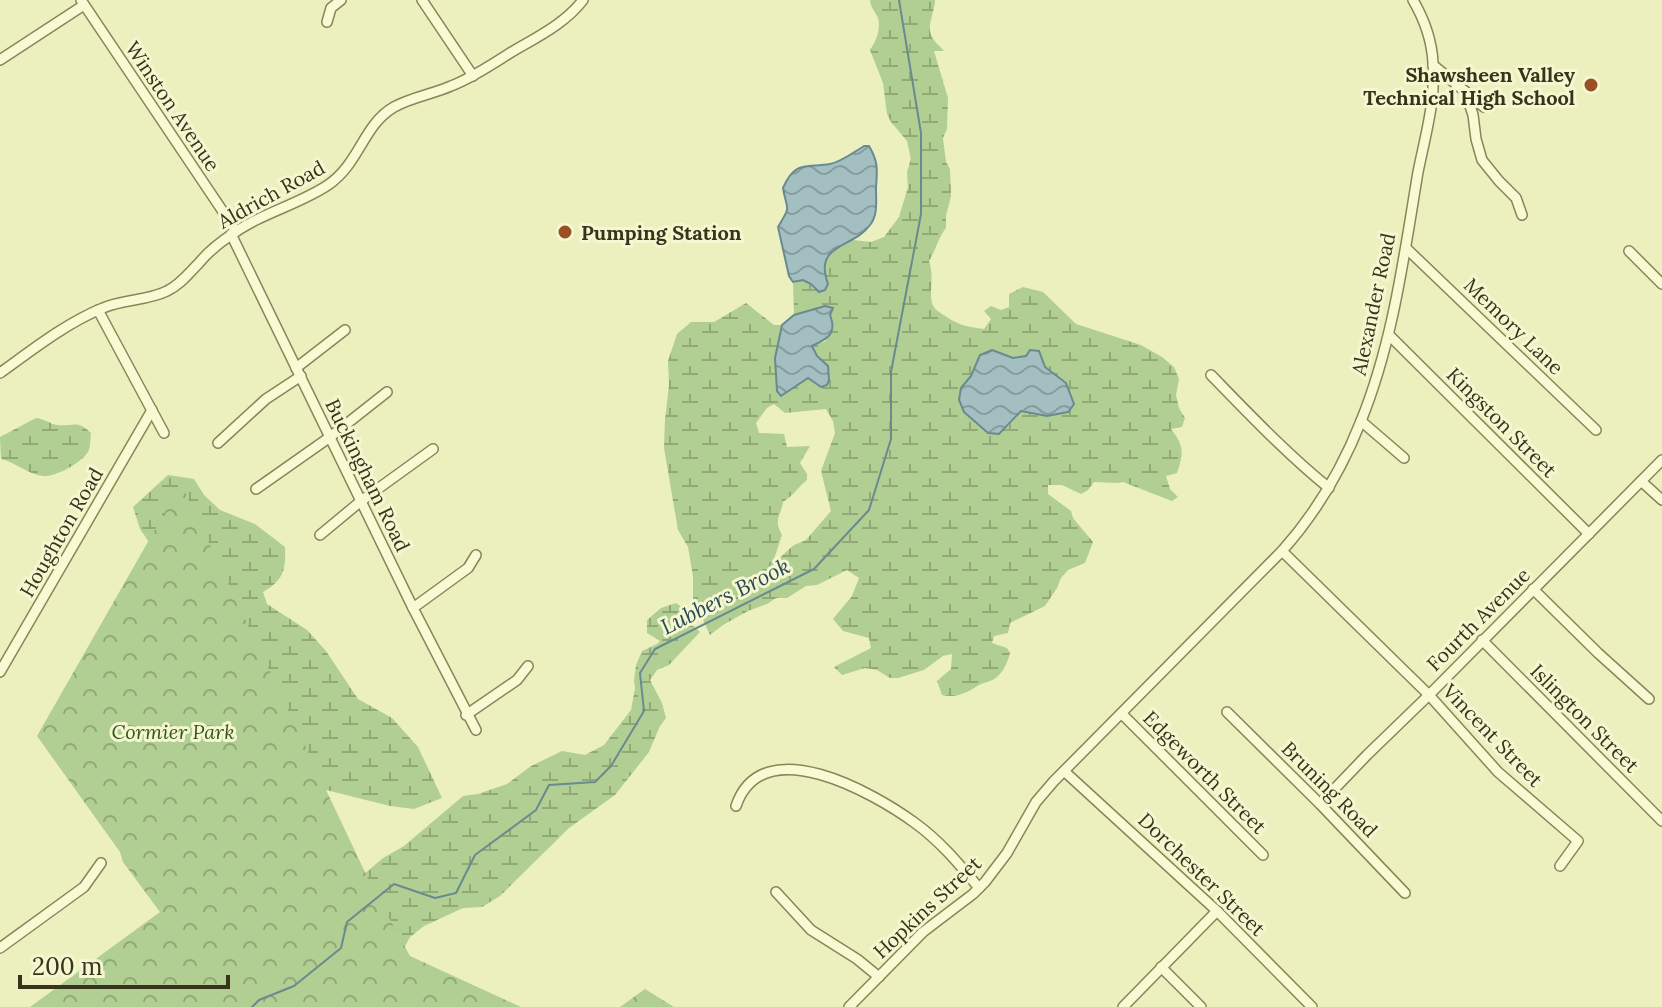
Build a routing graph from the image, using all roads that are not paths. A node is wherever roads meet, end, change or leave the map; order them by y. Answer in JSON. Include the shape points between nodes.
{"nodes":[{"id":1,"x":341,"y":0,"type":"edge"},
{"id":2,"x":422,"y":0,"type":"edge"},
{"id":3,"x":583,"y":0,"type":"edge"},
{"id":4,"x":1413,"y":0,"type":"edge"},
{"id":5,"x":82,"y":2,"type":"edge"},
{"id":6,"x":327,"y":22,"type":"dead end"},
{"id":7,"x":0,"y":60,"type":"edge"},
{"id":8,"x":1433,"y":65,"type":"junction"},
{"id":9,"x":473,"y":76,"type":"junction"},
{"id":10,"x":1465,"y":91,"type":"junction"},
{"id":11,"x":1484,"y":107,"type":"dead end"},
{"id":12,"x":1522,"y":215,"type":"dead end"},
{"id":13,"x":233,"y":233,"type":"junction"},
{"id":14,"x":1406,"y":248,"type":"junction"},
{"id":15,"x":1629,"y":251,"type":"dead end"},
{"id":16,"x":1662,"y":284,"type":"edge"},
{"id":17,"x":98,"y":310,"type":"junction"},
{"id":18,"x":345,"y":330,"type":"dead end"},
{"id":19,"x":1389,"y":335,"type":"junction"},
{"id":20,"x":299,"y":372,"type":"junction"},
{"id":21,"x":0,"y":373,"type":"edge"},
{"id":22,"x":1211,"y":375,"type":"dead end"},
{"id":23,"x":387,"y":392,"type":"dead end"},
{"id":24,"x":152,"y":410,"type":"junction"},
{"id":25,"x":1361,"y":421,"type":"junction"},
{"id":26,"x":1596,"y":430,"type":"dead end"},
{"id":27,"x":164,"y":433,"type":"dead end"},
{"id":28,"x":330,"y":437,"type":"junction"},
{"id":29,"x":218,"y":443,"type":"dead end"},
{"id":30,"x":433,"y":449,"type":"dead end"},
{"id":31,"x":1404,"y":458,"type":"dead end"},
{"id":32,"x":1662,"y":460,"type":"edge"},
{"id":33,"x":1641,"y":481,"type":"junction"},
{"id":34,"x":1329,"y":488,"type":"junction"},
{"id":35,"x":256,"y":489,"type":"dead end"},
{"id":36,"x":1662,"y":500,"type":"edge"},
{"id":37,"x":361,"y":501,"type":"junction"},
{"id":38,"x":1589,"y":534,"type":"junction"},
{"id":39,"x":320,"y":535,"type":"dead end"},
{"id":40,"x":1282,"y":551,"type":"junction"},
{"id":41,"x":476,"y":555,"type":"dead end"},
{"id":42,"x":1533,"y":589,"type":"junction"},
{"id":43,"x":413,"y":608,"type":"junction"},
{"id":44,"x":1482,"y":640,"type":"junction"},
{"id":45,"x":528,"y":666,"type":"dead end"},
{"id":46,"x":0,"y":672,"type":"edge"},
{"id":47,"x":1429,"y":695,"type":"junction"},
{"id":48,"x":1649,"y":699,"type":"dead end"},
{"id":49,"x":1227,"y":712,"type":"dead end"},
{"id":50,"x":1122,"y":714,"type":"junction"},
{"id":51,"x":466,"y":715,"type":"junction"},
{"id":52,"x":476,"y":730,"type":"dead end"},
{"id":53,"x":1064,"y":771,"type":"junction"},
{"id":54,"x":1048,"y":788,"type":"joint"},
{"id":55,"x":1320,"y":804,"type":"junction"},
{"id":56,"x":736,"y":806,"type":"dead end"},
{"id":57,"x":1662,"y":821,"type":"edge"},
{"id":58,"x":1263,"y":855,"type":"dead end"},
{"id":59,"x":101,"y":863,"type":"dead end"},
{"id":60,"x":1560,"y":866,"type":"dead end"},
{"id":61,"x":979,"y":888,"type":"junction"},
{"id":62,"x":776,"y":892,"type":"dead end"},
{"id":63,"x":1405,"y":893,"type":"dead end"},
{"id":64,"x":1217,"y":911,"type":"junction"},
{"id":65,"x":0,"y":948,"type":"edge"},
{"id":66,"x":1161,"y":967,"type":"junction"},
{"id":67,"x":879,"y":977,"type":"junction"},
{"id":68,"x":849,"y":1007,"type":"edge"},
{"id":69,"x":1123,"y":1007,"type":"edge"},
{"id":70,"x":1201,"y":1007,"type":"edge"},
{"id":71,"x":1312,"y":1007,"type":"edge"}],
"edges":[{"from":1,"to":6,"type":"street","via":[[331,8]]},
{"from":2,"to":9,"type":"street"},
{"from":3,"to":9,"type":"street","name":"Aldrich Road","via":[[560,22]]},
{"from":4,"to":8,"type":"street","name":"Alexander Road"},
{"from":5,"to":7,"type":"street"},
{"from":5,"to":13,"type":"street","name":"Winston Avenue"},
{"from":8,"to":10,"type":"street"},
{"from":8,"to":14,"type":"street","name":"Alexander Road"},
{"from":9,"to":13,"type":"street","name":"Aldrich Road","via":[[393,107],[371,128],[338,177]]},
{"from":10,"to":11,"type":"street"},
{"from":10,"to":12,"type":"street","via":[[1482,160],[1516,198]]},
{"from":13,"to":17,"type":"street","name":"Aldrich Road","via":[[168,291]]},
{"from":13,"to":20,"type":"street","name":"Buckingham Road"},
{"from":14,"to":19,"type":"street","name":"Alexander Road"},
{"from":14,"to":26,"type":"street","name":"Memory Lane"},
{"from":15,"to":16,"type":"street"},
{"from":17,"to":21,"type":"street","name":"Aldrich Road"},
{"from":17,"to":24,"type":"street"},
{"from":18,"to":20,"type":"street"},
{"from":19,"to":25,"type":"street","name":"Alexander Road"},
{"from":19,"to":38,"type":"street","name":"Kingston Street"},
{"from":20,"to":28,"type":"street","name":"Buckingham Road"},
{"from":20,"to":29,"type":"street"},
{"from":22,"to":34,"type":"street"},
{"from":23,"to":28,"type":"street"},
{"from":24,"to":27,"type":"street"},
{"from":24,"to":46,"type":"street","name":"Houghton Road"},
{"from":25,"to":31,"type":"street"},
{"from":25,"to":34,"type":"street","name":"Alexander Road"},
{"from":28,"to":35,"type":"street"},
{"from":28,"to":37,"type":"street","name":"Buckingham Road"},
{"from":30,"to":37,"type":"street"},
{"from":32,"to":33,"type":"street","name":"Fourth Avenue"},
{"from":33,"to":36,"type":"street"},
{"from":33,"to":38,"type":"street","name":"Fourth Avenue"},
{"from":34,"to":40,"type":"street","name":"Alexander Road"},
{"from":37,"to":39,"type":"street"},
{"from":37,"to":43,"type":"street","name":"Buckingham Road"},
{"from":38,"to":42,"type":"street","name":"Fourth Avenue"},
{"from":40,"to":47,"type":"street","name":"Vincent Street"},
{"from":40,"to":50,"type":"street","name":"Alexander Road"},
{"from":41,"to":43,"type":"street","via":[[468,568]]},
{"from":42,"to":44,"type":"street","name":"Fourth Avenue"},
{"from":42,"to":48,"type":"street"},
{"from":43,"to":51,"type":"street","name":"Buckingham Road"},
{"from":44,"to":47,"type":"street","name":"Fourth Avenue"},
{"from":44,"to":57,"type":"street","name":"Islington Street"},
{"from":45,"to":51,"type":"street","via":[[517,680]]},
{"from":47,"to":55,"type":"street","name":"Fourth Avenue"},
{"from":47,"to":60,"type":"street","name":"Vincent Street","via":[[1498,772],[1578,841]]},
{"from":49,"to":55,"type":"street","name":"Bruning Road"},
{"from":50,"to":53,"type":"street","name":"Alexander Road"},
{"from":50,"to":58,"type":"street","name":"Edgeworth Street"},
{"from":51,"to":52,"type":"street","name":"Buckingham Road"},
{"from":53,"to":54,"type":"street","name":"Alexander Road"},
{"from":53,"to":64,"type":"street","name":"Dorchester Street"},
{"from":54,"to":61,"type":"street","name":"Hopkins Street"},
{"from":55,"to":63,"type":"street","name":"Bruning Road"},
{"from":56,"to":61,"type":"street","via":[[747,785],[773,771],[824,774],[916,823]]},
{"from":59,"to":65,"type":"street","via":[[85,886]]},
{"from":61,"to":67,"type":"street","name":"Hopkins Street","via":[[923,932]]},
{"from":62,"to":67,"type":"street","via":[[811,930]]},
{"from":64,"to":66,"type":"street"},
{"from":64,"to":71,"type":"street","name":"Dorchester Street"},
{"from":66,"to":69,"type":"street"},
{"from":66,"to":70,"type":"street"},
{"from":67,"to":68,"type":"street","name":"Hopkins Street"}]}
